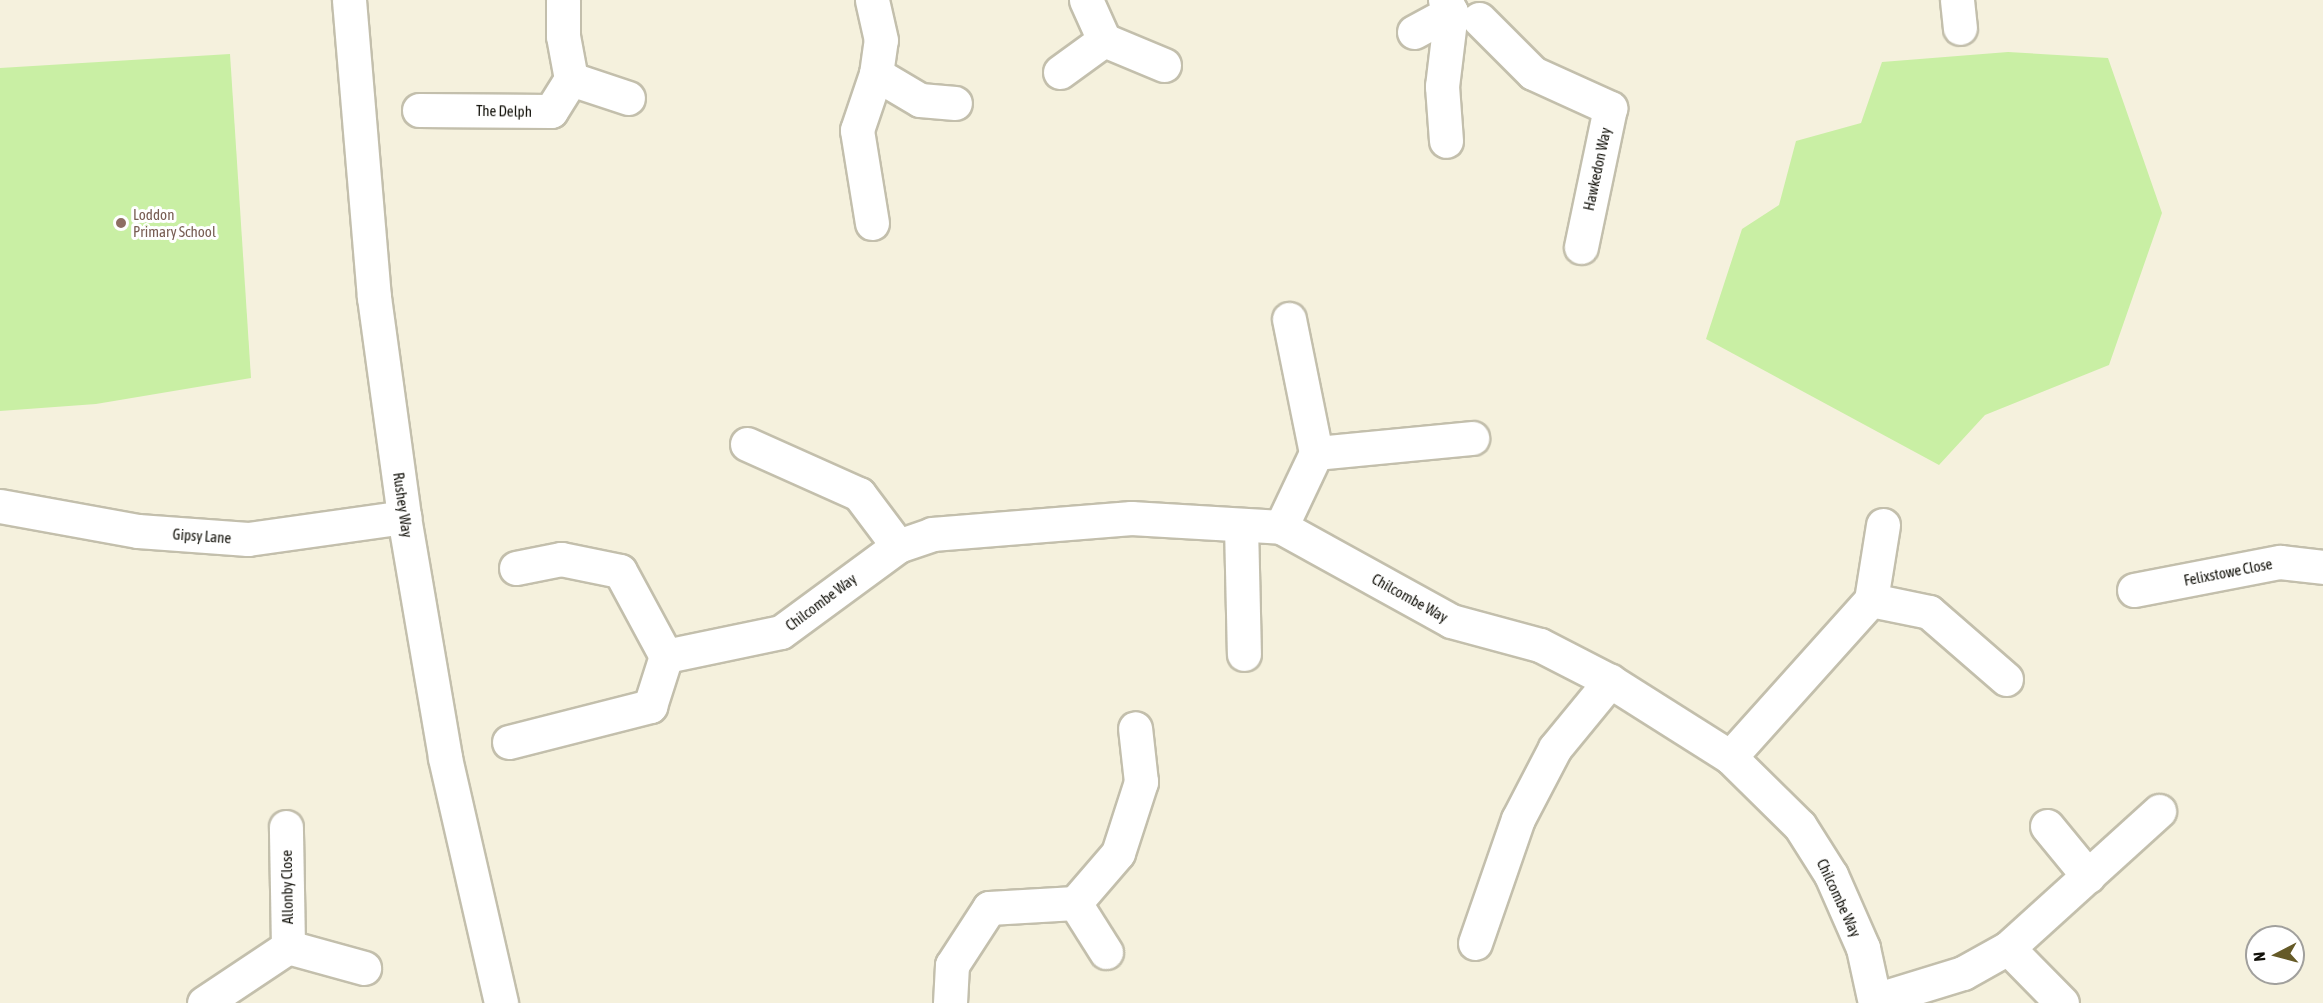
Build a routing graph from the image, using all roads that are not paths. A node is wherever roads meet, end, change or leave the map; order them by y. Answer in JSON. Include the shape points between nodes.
{"nodes":[{"id":1,"x":349,"y":0,"type":"edge"},
{"id":2,"x":563,"y":0,"type":"edge"},
{"id":3,"x":872,"y":0,"type":"edge"},
{"id":4,"x":1086,"y":0,"type":"edge"},
{"id":5,"x":1466,"y":8,"type":"edge"},
{"id":6,"x":1414,"y":32,"type":"dead end"},
{"id":7,"x":1104,"y":40,"type":"junction"},
{"id":8,"x":1164,"y":65,"type":"dead end"},
{"id":9,"x":1060,"y":72,"type":"dead end"},
{"id":10,"x":876,"y":74,"type":"junction"},
{"id":11,"x":571,"y":80,"type":"junction"},
{"id":12,"x":628,"y":98,"type":"dead end"},
{"id":13,"x":955,"y":103,"type":"dead end"},
{"id":14,"x":419,"y":110,"type":"dead end"},
{"id":15,"x":1446,"y":141,"type":"dead end"},
{"id":16,"x":872,"y":223,"type":"dead end"},
{"id":17,"x":1581,"y":247,"type":"dead end"},
{"id":18,"x":1289,"y":319,"type":"dead end"},
{"id":19,"x":1472,"y":438,"type":"dead end"},
{"id":20,"x":747,"y":444,"type":"dead end"},
{"id":21,"x":1316,"y":453,"type":"junction"},
{"id":22,"x":0,"y":506,"type":"edge"},
{"id":23,"x":404,"y":517,"type":"junction"},
{"id":24,"x":1241,"y":525,"type":"junction"},
{"id":25,"x":1883,"y":525,"type":"dead end"},
{"id":26,"x":1281,"y":527,"type":"junction"},
{"id":27,"x":898,"y":546,"type":"junction"},
{"id":28,"x":2323,"y":567,"type":"edge"},
{"id":29,"x":516,"y":568,"type":"dead end"},
{"id":30,"x":2134,"y":590,"type":"dead end"},
{"id":31,"x":1871,"y":600,"type":"junction"},
{"id":32,"x":1244,"y":654,"type":"dead end"},
{"id":33,"x":666,"y":656,"type":"junction"},
{"id":34,"x":2006,"y":680,"type":"dead end"},
{"id":35,"x":1610,"y":681,"type":"junction"},
{"id":36,"x":1135,"y":728,"type":"dead end"},
{"id":37,"x":509,"y":742,"type":"dead end"},
{"id":38,"x":1730,"y":757,"type":"junction"},
{"id":39,"x":2159,"y":811,"type":"dead end"},
{"id":40,"x":2047,"y":826,"type":"dead end"},
{"id":41,"x":286,"y":827,"type":"dead end"},
{"id":42,"x":2088,"y":876,"type":"junction"},
{"id":43,"x":1075,"y":903,"type":"junction"},
{"id":44,"x":1475,"y":943,"type":"dead end"},
{"id":45,"x":288,"y":947,"type":"junction"},
{"id":46,"x":2008,"y":948,"type":"junction"},
{"id":47,"x":1106,"y":952,"type":"dead end"},
{"id":48,"x":364,"y":968,"type":"dead end"},
{"id":49,"x":1875,"y":1002,"type":"edge"},
{"id":50,"x":204,"y":1003,"type":"edge"},
{"id":51,"x":501,"y":1003,"type":"edge"},
{"id":52,"x":950,"y":1003,"type":"edge"},
{"id":53,"x":2062,"y":1003,"type":"edge"}],
"edges":[{"from":1,"to":23,"type":"street","name":"Rushey Way","via":[[374,297]]},
{"from":2,"to":11,"type":"street","via":[[563,36]]},
{"from":3,"to":10,"type":"street","via":[[881,40]]},
{"from":4,"to":7,"type":"street"},
{"from":5,"to":6,"type":"street"},
{"from":5,"to":15,"type":"street","via":[[1442,86]]},
{"from":5,"to":17,"type":"street","name":"Hawkedon Way","via":[[1533,73],[1610,108]]},
{"from":7,"to":8,"type":"street"},
{"from":7,"to":9,"type":"street"},
{"from":10,"to":13,"type":"street","via":[[920,100]]},
{"from":10,"to":16,"type":"street","via":[[857,130]]},
{"from":11,"to":12,"type":"street"},
{"from":11,"to":14,"type":"street","name":"The Delph","via":[[551,111]]},
{"from":18,"to":21,"type":"street"},
{"from":19,"to":21,"type":"street"},
{"from":20,"to":27,"type":"street","via":[[859,494]]},
{"from":21,"to":26,"type":"street"},
{"from":22,"to":23,"type":"street","name":"Gipsy Lane","via":[[138,531],[248,539]]},
{"from":23,"to":51,"type":"street","name":"Rushey Way","via":[[445,758]]},
{"from":24,"to":26,"type":"street","name":"Chilcombe Way"},
{"from":24,"to":27,"type":"street","name":"Chilcombe Way","via":[[1131,518],[932,534]]},
{"from":24,"to":32,"type":"street"},
{"from":25,"to":31,"type":"street"},
{"from":26,"to":35,"type":"street","name":"Chilcombe Way","via":[[1451,621],[1540,645]]},
{"from":27,"to":33,"type":"street","name":"Chilcombe Way","via":[[781,632]]},
{"from":28,"to":30,"type":"street","name":"Felixstowe Close","via":[[2280,562]]},
{"from":29,"to":33,"type":"street","via":[[561,559],[620,571]]},
{"from":31,"to":34,"type":"street","via":[[1929,612]]},
{"from":31,"to":38,"type":"street"},
{"from":33,"to":37,"type":"street","via":[[650,706]]},
{"from":35,"to":38,"type":"street","name":"Chilcombe Way"},
{"from":35,"to":44,"type":"street","via":[[1555,748],[1523,809]]},
{"from":36,"to":43,"type":"street","via":[[1141,782],[1118,853]]},
{"from":38,"to":49,"type":"street","name":"Chilcombe Way","via":[[1800,826],[1832,875],[1863,948]]},
{"from":39,"to":42,"type":"street","name":"Chilcombe Way"},
{"from":40,"to":42,"type":"street"},
{"from":41,"to":45,"type":"street","name":"Allonby Close"},
{"from":42,"to":46,"type":"street","name":"Chilcombe Way"},
{"from":43,"to":47,"type":"street"},
{"from":43,"to":52,"type":"street","via":[[989,908],[952,965]]},
{"from":45,"to":48,"type":"street"},
{"from":45,"to":50,"type":"street"},
{"from":46,"to":49,"type":"street","name":"Chilcombe Way","via":[[1963,973]]},
{"from":46,"to":53,"type":"street"}]}
